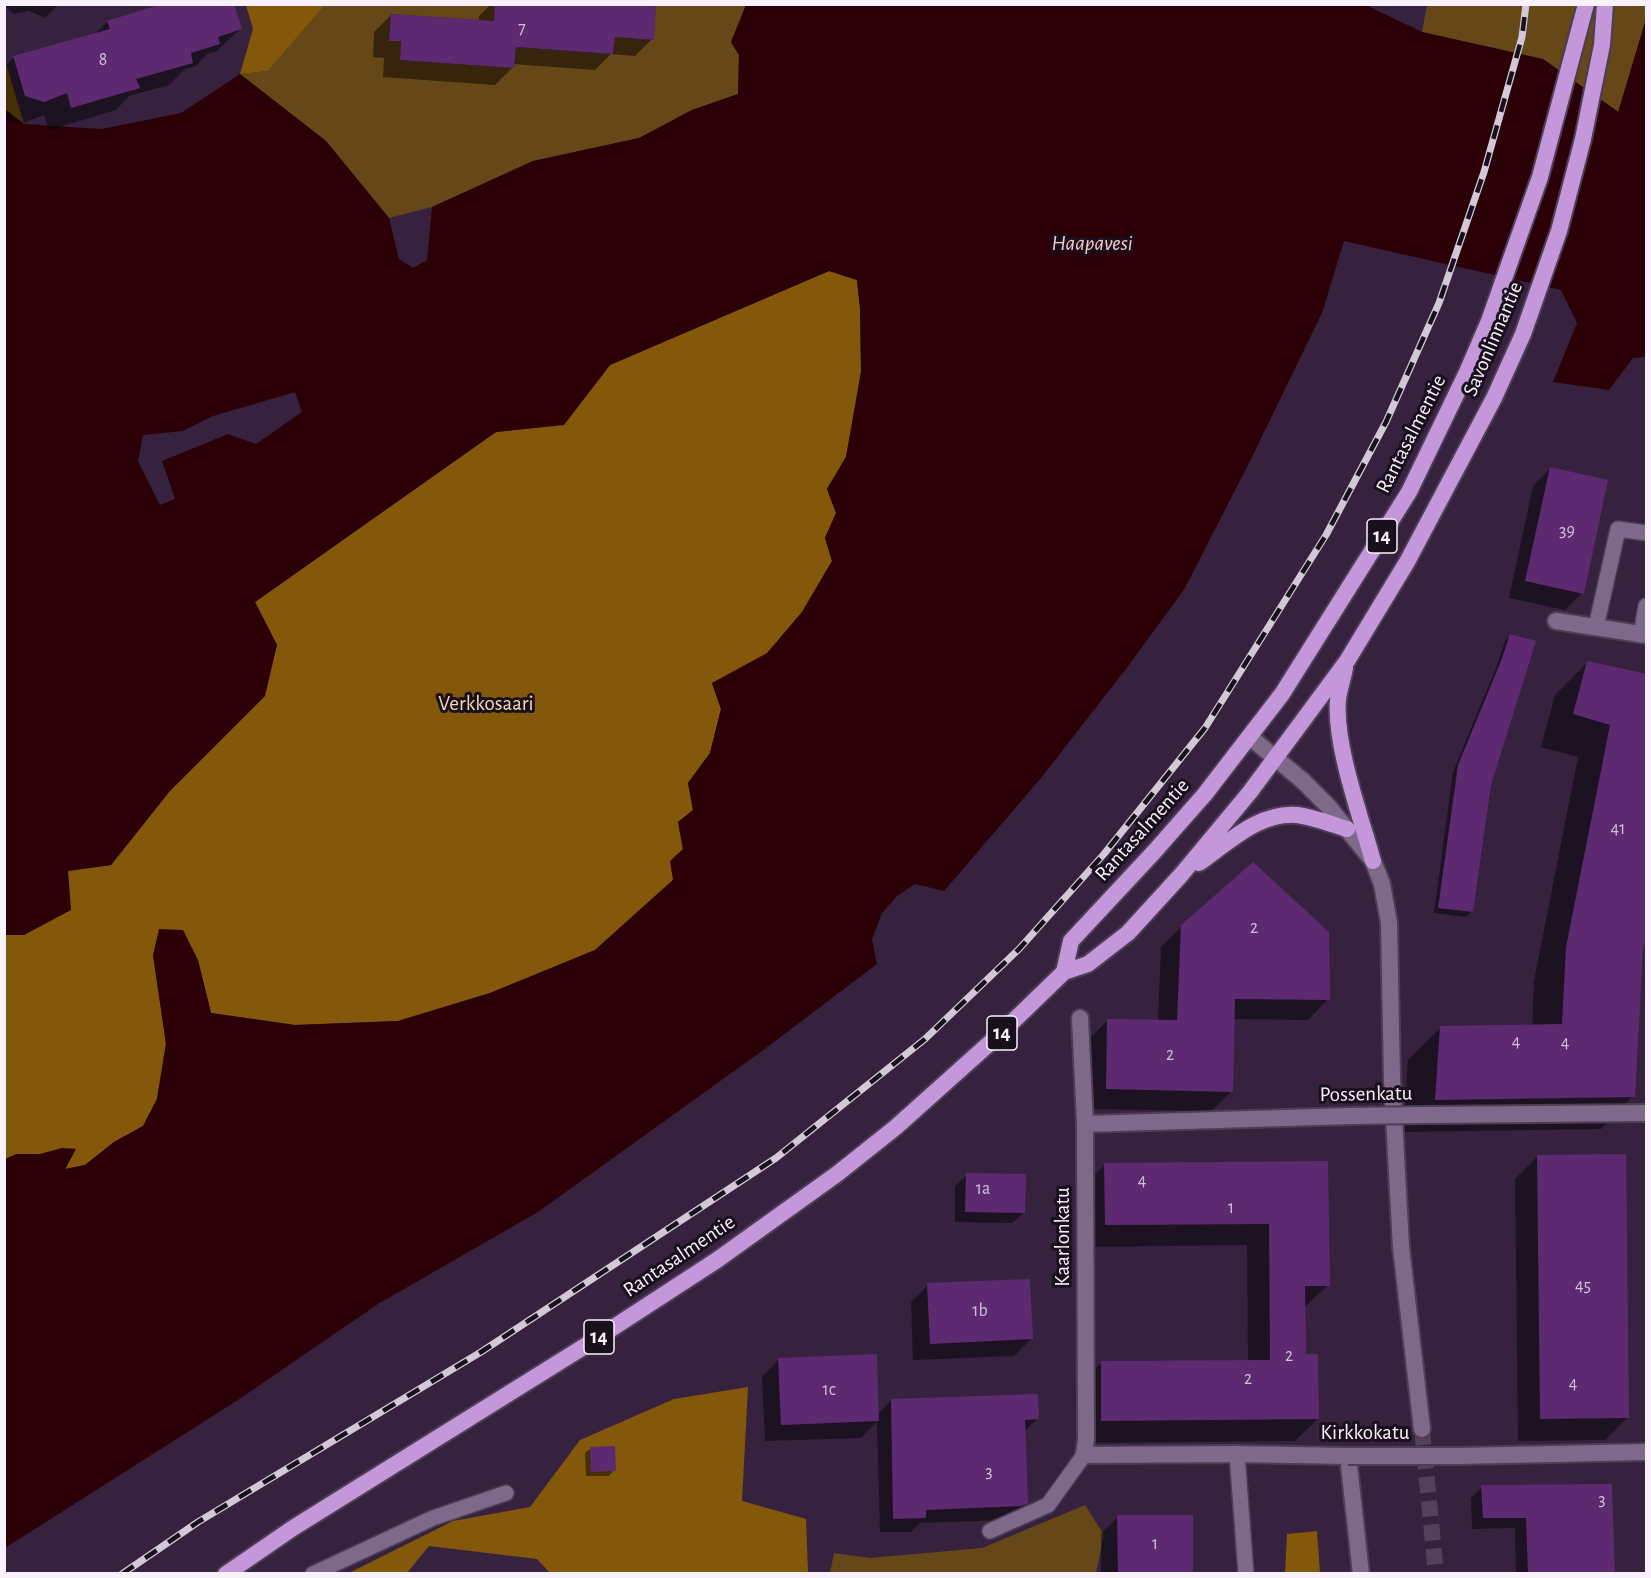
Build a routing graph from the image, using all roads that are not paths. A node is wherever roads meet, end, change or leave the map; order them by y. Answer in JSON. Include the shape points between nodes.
{"nodes":[{"id":1,"x":1586,"y":4,"type":"edge"},
{"id":2,"x":1605,"y":4,"type":"edge"},
{"id":3,"x":1647,"y":533,"type":"edge"},
{"id":4,"x":1647,"y":606,"type":"edge"},
{"id":5,"x":1556,"y":621,"type":"dead end"},
{"id":6,"x":1596,"y":627,"type":"junction"},
{"id":7,"x":1644,"y":635,"type":"edge"},
{"id":8,"x":1347,"y":661,"type":"junction"},
{"id":9,"x":1250,"y":737,"type":"junction"},
{"id":10,"x":1275,"y":758,"type":"junction"},
{"id":11,"x":1347,"y":829,"type":"junction"},
{"id":12,"x":1373,"y":861,"type":"junction"},
{"id":13,"x":1182,"y":875,"type":"junction"},
{"id":14,"x":1064,"y":972,"type":"junction"},
{"id":15,"x":1080,"y":1018,"type":"dead end"},
{"id":16,"x":1647,"y":1113,"type":"edge"},
{"id":17,"x":1086,"y":1124,"type":"junction"},
{"id":18,"x":1422,"y":1429,"type":"tunnel mouth"},
{"id":19,"x":1647,"y":1452,"type":"edge"},
{"id":20,"x":1237,"y":1454,"type":"junction"},
{"id":21,"x":1084,"y":1455,"type":"junction"},
{"id":22,"x":1348,"y":1456,"type":"junction"},
{"id":23,"x":506,"y":1493,"type":"dead end"},
{"id":24,"x":990,"y":1531,"type":"dead end"},
{"id":25,"x":226,"y":1574,"type":"edge"},
{"id":26,"x":313,"y":1574,"type":"edge"},
{"id":27,"x":1246,"y":1574,"type":"edge"},
{"id":28,"x":1361,"y":1574,"type":"edge"}],
"edges":[{"from":1,"to":9,"type":"highway","name":"Rantasalmentie","number":"14","via":[[1540,177],[1467,372],[1409,492],[1282,694]]},
{"from":2,"to":8,"type":"highway","name":"Savonlinnantie","number":"14","via":[[1602,45],[1583,139],[1559,231],[1523,334],[1457,471]]},
{"from":3,"to":6,"type":"lane","via":[[1617,529]]},
{"from":4,"to":7,"type":"lane"},
{"from":5,"to":6,"type":"street"},
{"from":6,"to":7,"type":"street"},
{"from":8,"to":10,"type":"highway","name":"Rantasalmentie","number":"14"},
{"from":8,"to":12,"type":"highway","via":[[1338,701],[1339,728]]},
{"from":9,"to":10,"type":"street"},
{"from":9,"to":14,"type":"highway","name":"Rantasalmentie","number":"14","via":[[1154,852],[1071,941]]},
{"from":10,"to":11,"type":"street","via":[[1303,781]]},
{"from":10,"to":13,"type":"highway","name":"Rantasalmentie","number":"14"},
{"from":11,"to":12,"type":"street"},
{"from":11,"to":13,"type":"highway","via":[[1300,815],[1271,817],[1256,823]]},
{"from":12,"to":18,"type":"street","via":[[1389,923],[1395,1167]]},
{"from":13,"to":14,"type":"highway","name":"Rantasalmentie","number":"14","via":[[1128,933],[1088,964]]},
{"from":14,"to":25,"type":"highway","name":"Rantasalmentie","number":"14","via":[[896,1127],[837,1174],[717,1260]]},
{"from":15,"to":17,"type":"street","name":"Kaarlonkatu"},
{"from":16,"to":17,"type":"street","name":"Possenkatu","bridge":true},
{"from":17,"to":21,"type":"street","name":"Kaarlonkatu"},
{"from":19,"to":22,"type":"street","name":"Kirkkokatu","bridge":true},
{"from":20,"to":21,"type":"street","name":"Kirkkokatu"},
{"from":20,"to":22,"type":"street","name":"Kirkkokatu"},
{"from":20,"to":27,"type":"lane"},
{"from":21,"to":24,"type":"lane","via":[[1048,1505]]},
{"from":22,"to":28,"type":"street"},
{"from":23,"to":26,"type":"lane","via":[[433,1518]]}]}
